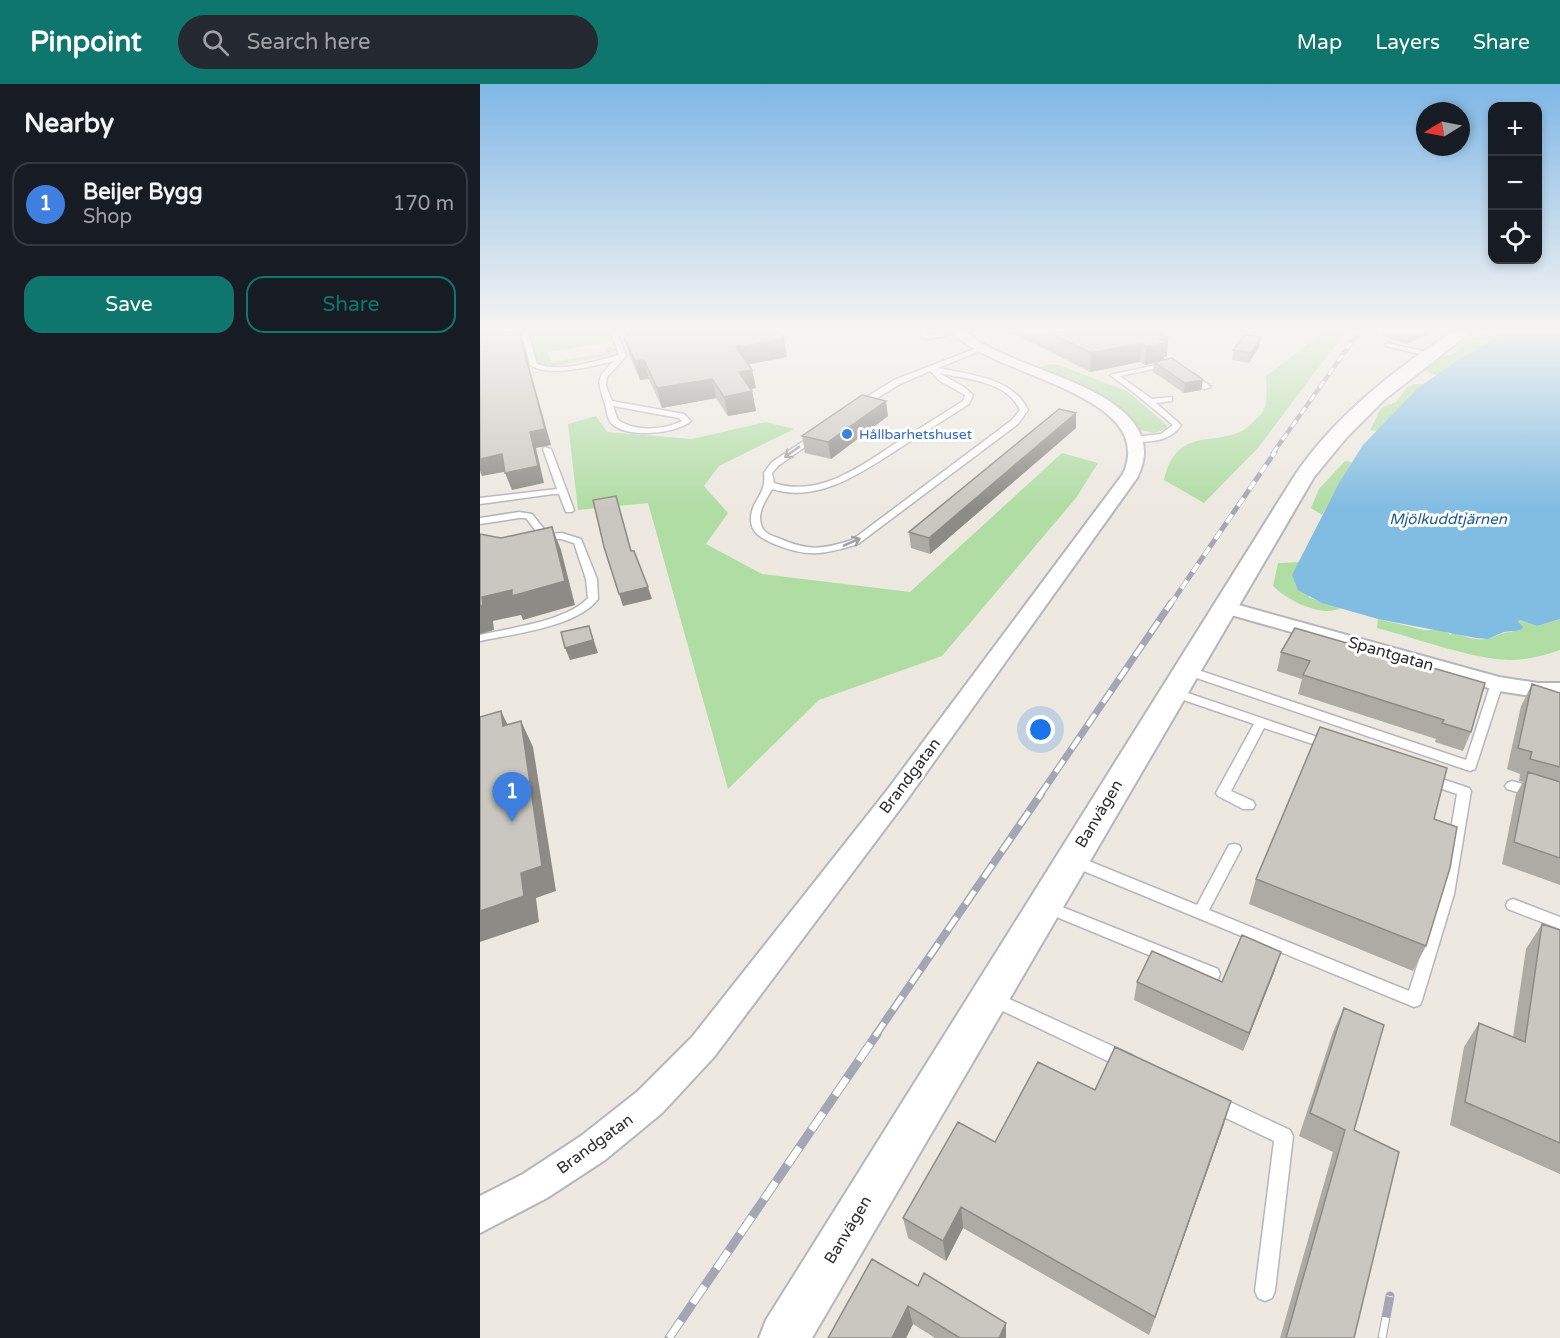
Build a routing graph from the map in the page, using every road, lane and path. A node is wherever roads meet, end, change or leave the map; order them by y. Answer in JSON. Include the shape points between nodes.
{"nodes":[{"id":1,"x":604,"y":391,"type":"edge"},
{"id":2,"x":884,"y":391,"type":"edge"},
{"id":3,"x":966,"y":391,"type":"edge"},
{"id":4,"x":1010,"y":391,"type":"edge"},
{"id":5,"x":1076,"y":391,"type":"edge"},
{"id":6,"x":1135,"y":391,"type":"edge"},
{"id":7,"x":1382,"y":391,"type":"edge"},
{"id":8,"x":1169,"y":399,"type":"dead end"},
{"id":9,"x":1150,"y":402,"type":"junction"},
{"id":10,"x":609,"y":403,"type":"junction"},
{"id":11,"x":852,"y":411,"type":"edge"},
{"id":12,"x":824,"y":429,"type":"edge"},
{"id":13,"x":1135,"y":438,"type":"junction"},
{"id":14,"x":547,"y":448,"type":"dead end"},
{"id":15,"x":770,"y":485,"type":"junction"},
{"id":16,"x":563,"y":492,"type":"junction"},
{"id":17,"x":480,"y":501,"type":"edge"},
{"id":18,"x":569,"y":510,"type":"dead end"},
{"id":19,"x":480,"y":521,"type":"edge"},
{"id":20,"x":545,"y":536,"type":"junction"},
{"id":21,"x":529,"y":537,"type":"edge"},
{"id":22,"x":1224,"y":607,"type":"junction"},
{"id":23,"x":480,"y":638,"type":"edge"},
{"id":24,"x":1180,"y":681,"type":"junction"},
{"id":25,"x":1497,"y":683,"type":"junction"},
{"id":26,"x":1560,"y":690,"type":"edge"},
{"id":27,"x":1261,"y":722,"type":"junction"},
{"id":28,"x":1340,"y":749,"type":"edge"},
{"id":29,"x":1419,"y":776,"type":"edge"},
{"id":30,"x":1512,"y":786,"type":"dead end"},
{"id":31,"x":1560,"y":800,"type":"edge"},
{"id":32,"x":1248,"y":805,"type":"dead end"},
{"id":33,"x":1234,"y":849,"type":"dead end"},
{"id":34,"x":1071,"y":860,"type":"junction"},
{"id":35,"x":1043,"y":905,"type":"junction"},
{"id":36,"x":1514,"y":905,"type":"dead end"},
{"id":37,"x":1200,"y":913,"type":"junction"},
{"id":38,"x":1560,"y":923,"type":"edge"},
{"id":39,"x":1212,"y":974,"type":"dead end"},
{"id":40,"x":989,"y":996,"type":"junction"},
{"id":41,"x":1136,"y":1066,"type":"edge"},
{"id":42,"x":1200,"y":1096,"type":"edge"},
{"id":43,"x":480,"y":1215,"type":"edge"},
{"id":44,"x":1264,"y":1291,"type":"dead end"},
{"id":45,"x":784,"y":1338,"type":"edge"}],
"edges":[{"from":1,"to":10,"type":"lane"},
{"from":2,"to":11,"type":"lane"},
{"from":3,"to":15,"type":"lane","via":[[966,402],[850,476],[802,490],[782,490]]},
{"from":15,"to":4,"type":"lane","one_way":true,"via":[[756,511],[756,524],[762,535],[797,550],[815,551],[855,542],[1015,422],[1024,410],[1023,403]]},
{"from":5,"to":13,"type":"street","via":[[1097,400],[1124,421]]},
{"from":6,"to":9,"type":"lane"},
{"from":7,"to":22,"type":"street","name":"Banvägen","via":[[1326,447],[1283,508]]},
{"from":8,"to":9,"type":"lane"},
{"from":9,"to":13,"type":"lane","via":[[1177,425],[1167,435]]},
{"from":10,"to":10,"type":"lane","via":[[681,416],[687,421],[669,428],[623,428],[610,416]]},
{"from":12,"to":15,"type":"lane","one_way":true,"via":[[775,464],[768,473]]},
{"from":13,"to":43,"type":"street","name":"Brandgatan","via":[[1136,464],[1124,487],[897,795],[703,1047],[650,1102],[593,1149]]},
{"from":14,"to":16,"type":"lane"},
{"from":16,"to":17,"type":"lane"},
{"from":16,"to":18,"type":"lane"},
{"from":19,"to":20,"type":"lane","via":[[529,516]]},
{"from":20,"to":21,"type":"lane"},
{"from":20,"to":23,"type":"lane","via":[[578,541],[594,588],[593,599],[587,607],[568,616]]},
{"from":22,"to":24,"type":"street","name":"Banvägen"},
{"from":22,"to":25,"type":"street","name":"Spantgatan"},
{"from":24,"to":25,"type":"lane","via":[[1470,766]]},
{"from":24,"to":27,"type":"lane"},
{"from":24,"to":34,"type":"street","name":"Banvägen"},
{"from":25,"to":26,"type":"street","name":"Spantgatan"},
{"from":27,"to":28,"type":"lane"},
{"from":27,"to":32,"type":"lane","via":[[1223,794]]},
{"from":29,"to":37,"type":"lane","via":[[1464,791],[1447,894],[1414,1000]]},
{"from":30,"to":31,"type":"lane"},
{"from":33,"to":37,"type":"lane"},
{"from":34,"to":35,"type":"street","name":"Banvägen"},
{"from":34,"to":37,"type":"lane"},
{"from":35,"to":39,"type":"lane"},
{"from":35,"to":40,"type":"street","name":"Banvägen"},
{"from":36,"to":38,"type":"lane"},
{"from":40,"to":41,"type":"lane"},
{"from":40,"to":45,"type":"street","name":"Banvägen"},
{"from":42,"to":44,"type":"lane","via":[[1284,1136]]}]}
